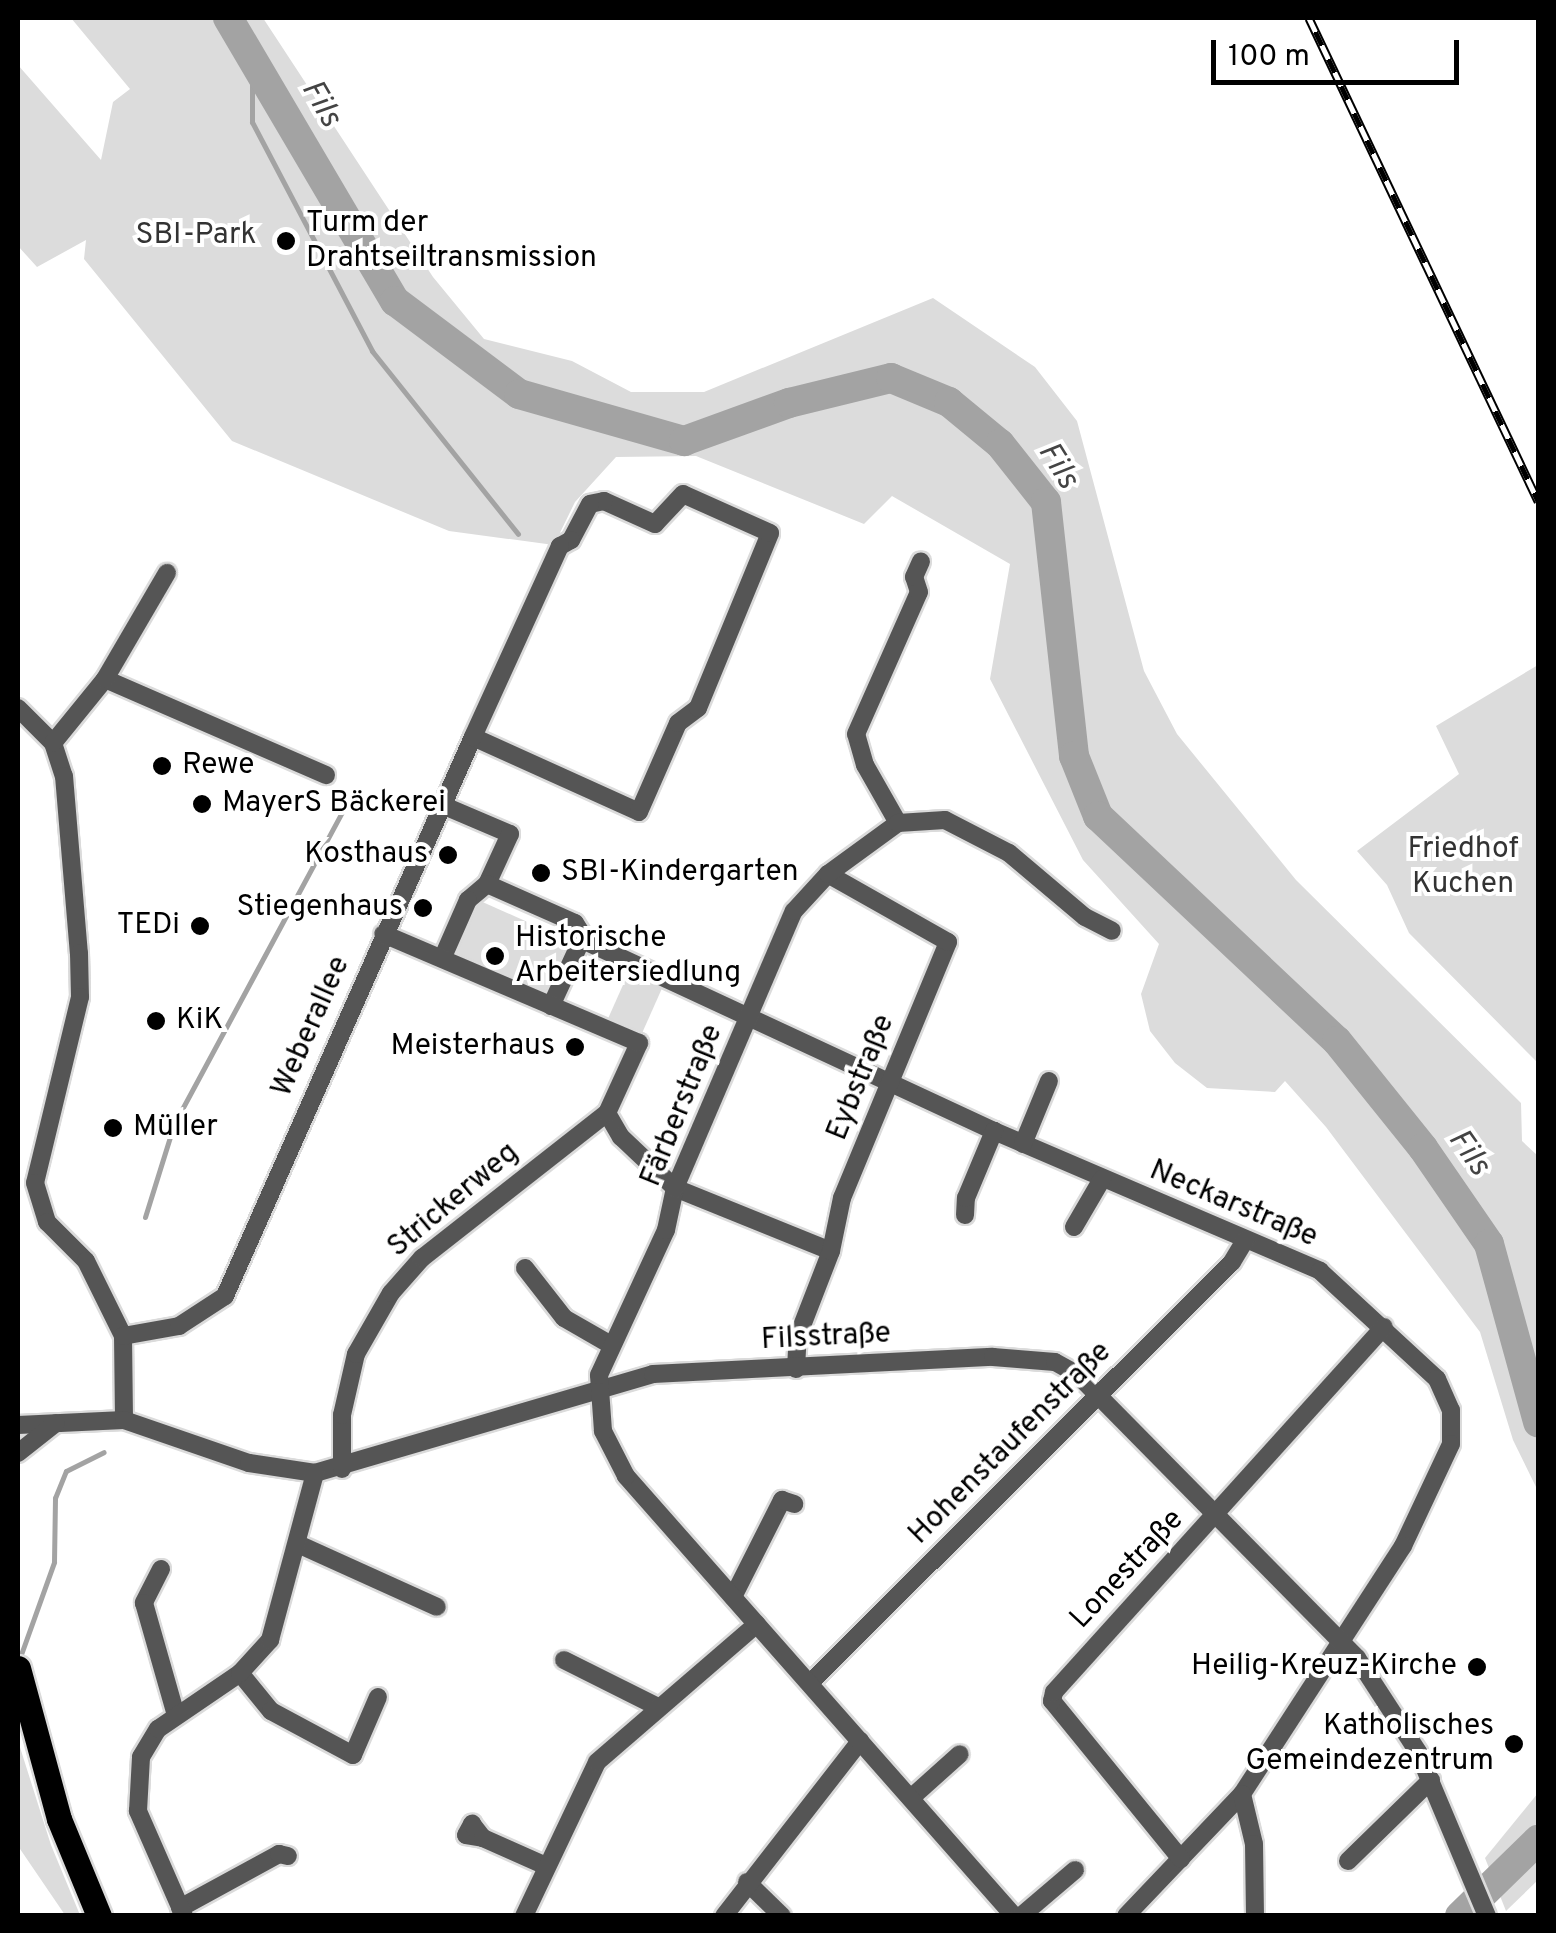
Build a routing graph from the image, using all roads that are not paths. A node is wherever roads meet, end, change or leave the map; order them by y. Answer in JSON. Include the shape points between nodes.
{"nodes":[{"id":1,"x":921,"y":561,"type":"dead end"},
{"id":2,"x":167,"y":573,"type":"dead end"},
{"id":3,"x":105,"y":679,"type":"junction"},
{"id":4,"x":18,"y":708,"type":"edge"},
{"id":5,"x":473,"y":736,"type":"junction"},
{"id":6,"x":53,"y":743,"type":"junction"},
{"id":7,"x":326,"y":775,"type":"dead end"},
{"id":8,"x":442,"y":805,"type":"junction"},
{"id":9,"x":898,"y":823,"type":"junction"},
{"id":10,"x":828,"y":874,"type":"junction"},
{"id":11,"x":487,"y":884,"type":"junction"},
{"id":12,"x":1112,"y":931,"type":"dead end"},
{"id":13,"x":383,"y":934,"type":"junction"},
{"id":14,"x":582,"y":939,"type":"junction"},
{"id":15,"x":442,"y":958,"type":"junction"},
{"id":16,"x":551,"y":1006,"type":"junction"},
{"id":17,"x":749,"y":1016,"type":"junction"},
{"id":18,"x":890,"y":1080,"type":"junction"},
{"id":19,"x":1050,"y":1081,"type":"dead end"},
{"id":20,"x":607,"y":1113,"type":"junction"},
{"id":21,"x":994,"y":1132,"type":"junction"},
{"id":22,"x":1023,"y":1144,"type":"junction"},
{"id":23,"x":1102,"y":1179,"type":"junction"},
{"id":24,"x":675,"y":1188,"type":"junction"},
{"id":25,"x":965,"y":1215,"type":"dead end"},
{"id":26,"x":1074,"y":1228,"type":"dead end"},
{"id":27,"x":1245,"y":1240,"type":"junction"},
{"id":28,"x":830,"y":1251,"type":"junction"},
{"id":29,"x":525,"y":1268,"type":"dead end"},
{"id":30,"x":1384,"y":1327,"type":"junction"},
{"id":31,"x":122,"y":1336,"type":"junction"},
{"id":32,"x":611,"y":1345,"type":"junction"},
{"id":33,"x":796,"y":1369,"type":"junction"},
{"id":34,"x":598,"y":1388,"type":"junction"},
{"id":35,"x":1099,"y":1396,"type":"junction"},
{"id":36,"x":124,"y":1420,"type":"junction"},
{"id":37,"x":56,"y":1423,"type":"junction"},
{"id":38,"x":18,"y":1425,"type":"edge"},
{"id":39,"x":18,"y":1453,"type":"edge"},
{"id":40,"x":342,"y":1469,"type":"junction"},
{"id":41,"x":315,"y":1472,"type":"junction"},
{"id":42,"x":794,"y":1504,"type":"dead end"},
{"id":43,"x":1216,"y":1515,"type":"junction"},
{"id":44,"x":300,"y":1545,"type":"junction"},
{"id":45,"x":161,"y":1569,"type":"dead end"},
{"id":46,"x":733,"y":1597,"type":"junction"},
{"id":47,"x":437,"y":1608,"type":"dead end"},
{"id":48,"x":757,"y":1624,"type":"junction"},
{"id":49,"x":1338,"y":1640,"type":"junction"},
{"id":50,"x":564,"y":1660,"type":"dead end"},
{"id":51,"x":240,"y":1673,"type":"junction"},
{"id":52,"x":20,"y":1679,"type":"edge"},
{"id":53,"x":810,"y":1683,"type":"junction"},
{"id":54,"x":378,"y":1696,"type":"dead end"},
{"id":55,"x":656,"y":1706,"type":"junction"},
{"id":56,"x":176,"y":1715,"type":"junction"},
{"id":57,"x":860,"y":1740,"type":"junction"},
{"id":58,"x":960,"y":1754,"type":"dead end"},
{"id":59,"x":1431,"y":1780,"type":"junction"},
{"id":60,"x":1242,"y":1794,"type":"junction"},
{"id":61,"x":912,"y":1797,"type":"junction"},
{"id":62,"x":483,"y":1838,"type":"dead end"},
{"id":63,"x":288,"y":1856,"type":"dead end"},
{"id":64,"x":1181,"y":1859,"type":"junction"},
{"id":65,"x":1348,"y":1861,"type":"dead end"},
{"id":66,"x":546,"y":1866,"type":"junction"},
{"id":67,"x":1074,"y":1870,"type":"dead end"},
{"id":68,"x":747,"y":1882,"type":"junction"},
{"id":69,"x":182,"y":1912,"type":"edge"},
{"id":70,"x":98,"y":1916,"type":"edge"},
{"id":71,"x":524,"y":1916,"type":"edge"},
{"id":72,"x":724,"y":1916,"type":"edge"},
{"id":73,"x":782,"y":1916,"type":"edge"},
{"id":74,"x":1017,"y":1916,"type":"edge"},
{"id":75,"x":1126,"y":1916,"type":"edge"},
{"id":76,"x":1255,"y":1916,"type":"edge"},
{"id":77,"x":1487,"y":1916,"type":"edge"}],
"edges":[{"from":1,"to":9,"type":"street","via":[[914,576],[918,592],[856,734],[865,765]]},
{"from":2,"to":3,"type":"street"},
{"from":3,"to":6,"type":"street"},
{"from":3,"to":7,"type":"street"},
{"from":4,"to":6,"type":"street"},
{"from":5,"to":5,"type":"street","name":"Weberallee","via":[[560,546],[571,540],[590,504],[604,501],[655,524],[684,494],[770,533],[698,708],[678,723],[639,812]]},
{"from":5,"to":8,"type":"street","name":"Weberallee"},
{"from":6,"to":31,"type":"street","via":[[68,802],[80,997],[35,1184],[47,1222],[86,1262]]},
{"from":8,"to":11,"type":"street","via":[[510,834]]},
{"from":8,"to":13,"type":"street","name":"Weberallee"},
{"from":9,"to":10,"type":"street","name":"Färberstraße"},
{"from":9,"to":12,"type":"street","via":[[945,820],[992,843]]},
{"from":10,"to":17,"type":"street","name":"Färberstraße","via":[[794,911]]},
{"from":10,"to":18,"type":"street","name":"Eybstraße","via":[[948,942]]},
{"from":11,"to":14,"type":"street","name":"Neckarstraße","via":[[575,924]]},
{"from":11,"to":15,"type":"street","via":[[468,900]]},
{"from":13,"to":15,"type":"street"},
{"from":13,"to":31,"type":"street","name":"Weberallee","via":[[225,1296],[179,1326]]},
{"from":14,"to":16,"type":"street"},
{"from":14,"to":17,"type":"street","name":"Neckarstraße"},
{"from":15,"to":16,"type":"street"},
{"from":16,"to":20,"type":"street","via":[[639,1043]]},
{"from":17,"to":18,"type":"street","name":"Neckarstraße"},
{"from":17,"to":24,"type":"street","name":"Färberstraße"},
{"from":18,"to":21,"type":"street","name":"Neckarstraße"},
{"from":18,"to":28,"type":"street","name":"Eybstraße","via":[[842,1198]]},
{"from":19,"to":22,"type":"street"},
{"from":20,"to":24,"type":"street","via":[[622,1137]]},
{"from":20,"to":40,"type":"street","name":"Strickerweg","via":[[422,1258],[391,1293],[356,1354],[342,1416]]},
{"from":21,"to":22,"type":"street","name":"Neckarstraße"},
{"from":21,"to":25,"type":"street"},
{"from":22,"to":23,"type":"street","name":"Neckarstraße"},
{"from":23,"to":26,"type":"street","name":"Neckarstraße"},
{"from":23,"to":27,"type":"street","name":"Neckarstraße"},
{"from":24,"to":28,"type":"street"},
{"from":24,"to":32,"type":"street","name":"Färberstraße","via":[[666,1230]]},
{"from":27,"to":30,"type":"street","name":"Neckarstraße","via":[[1320,1271]]},
{"from":27,"to":35,"type":"street","name":"Hohenstaufenstraße","via":[[1232,1262]]},
{"from":28,"to":33,"type":"street","name":"Eybstraße","via":[[798,1336]]},
{"from":29,"to":32,"type":"street","via":[[564,1318]]},
{"from":30,"to":43,"type":"street","name":"Lonestraße"},
{"from":30,"to":49,"type":"street","name":"Neckarstraße","via":[[1437,1378],[1454,1427],[1434,1491]]},
{"from":31,"to":36,"type":"street"},
{"from":32,"to":34,"type":"street","name":"Färberstraße"},
{"from":33,"to":34,"type":"street","name":"Filsstraße","via":[[653,1374]]},
{"from":33,"to":35,"type":"street","name":"Filsstraße","via":[[1038,1358],[1078,1375]]},
{"from":34,"to":40,"type":"street","name":"Filsstraße"},
{"from":34,"to":46,"type":"street","via":[[612,1453]]},
{"from":35,"to":43,"type":"street","name":"Filsstraße"},
{"from":35,"to":53,"type":"street","name":"Hohenstaufenstraße"},
{"from":36,"to":37,"type":"street","name":"Filsstraße"},
{"from":36,"to":41,"type":"street","name":"Filsstraße","via":[[250,1464]]},
{"from":37,"to":38,"type":"street","name":"Filsstraße"},
{"from":37,"to":39,"type":"street"},
{"from":40,"to":41,"type":"street","name":"Filsstraße"},
{"from":41,"to":44,"type":"street"},
{"from":42,"to":46,"type":"street","via":[[782,1500]]},
{"from":43,"to":49,"type":"street","name":"Filsstraße"},
{"from":43,"to":64,"type":"street","name":"Lonestraße","via":[[1058,1684],[1052,1701]]},
{"from":44,"to":47,"type":"street"},
{"from":44,"to":51,"type":"street","via":[[270,1640]]},
{"from":45,"to":56,"type":"street","via":[[144,1604]]},
{"from":46,"to":48,"type":"street"},
{"from":48,"to":53,"type":"street"},
{"from":48,"to":55,"type":"street"},
{"from":49,"to":59,"type":"street","name":"Filsstraße","via":[[1386,1700]]},
{"from":49,"to":60,"type":"street","name":"Neckarstraße"},
{"from":50,"to":55,"type":"street"},
{"from":51,"to":54,"type":"street","via":[[271,1710],[353,1755]]},
{"from":51,"to":56,"type":"street"},
{"from":52,"to":70,"type":"main road","via":[[59,1819]]},
{"from":53,"to":57,"type":"street"},
{"from":55,"to":66,"type":"street","via":[[583,1782]]},
{"from":56,"to":69,"type":"street","via":[[158,1729],[136,1781],[138,1811]]},
{"from":57,"to":61,"type":"street"},
{"from":57,"to":68,"type":"street"},
{"from":58,"to":61,"type":"street"},
{"from":59,"to":65,"type":"street"},
{"from":59,"to":77,"type":"street","name":"Filsstraße"},
{"from":60,"to":64,"type":"street","name":"Neckarstraße"},
{"from":60,"to":76,"type":"street","via":[[1254,1844]]},
{"from":61,"to":74,"type":"street"},
{"from":62,"to":66,"type":"street"},
{"from":63,"to":69,"type":"street","via":[[279,1854]]},
{"from":64,"to":75,"type":"street","name":"Neckarstraße"},
{"from":66,"to":71,"type":"street"},
{"from":67,"to":74,"type":"street"},
{"from":68,"to":72,"type":"street"},
{"from":68,"to":73,"type":"street"}]}
